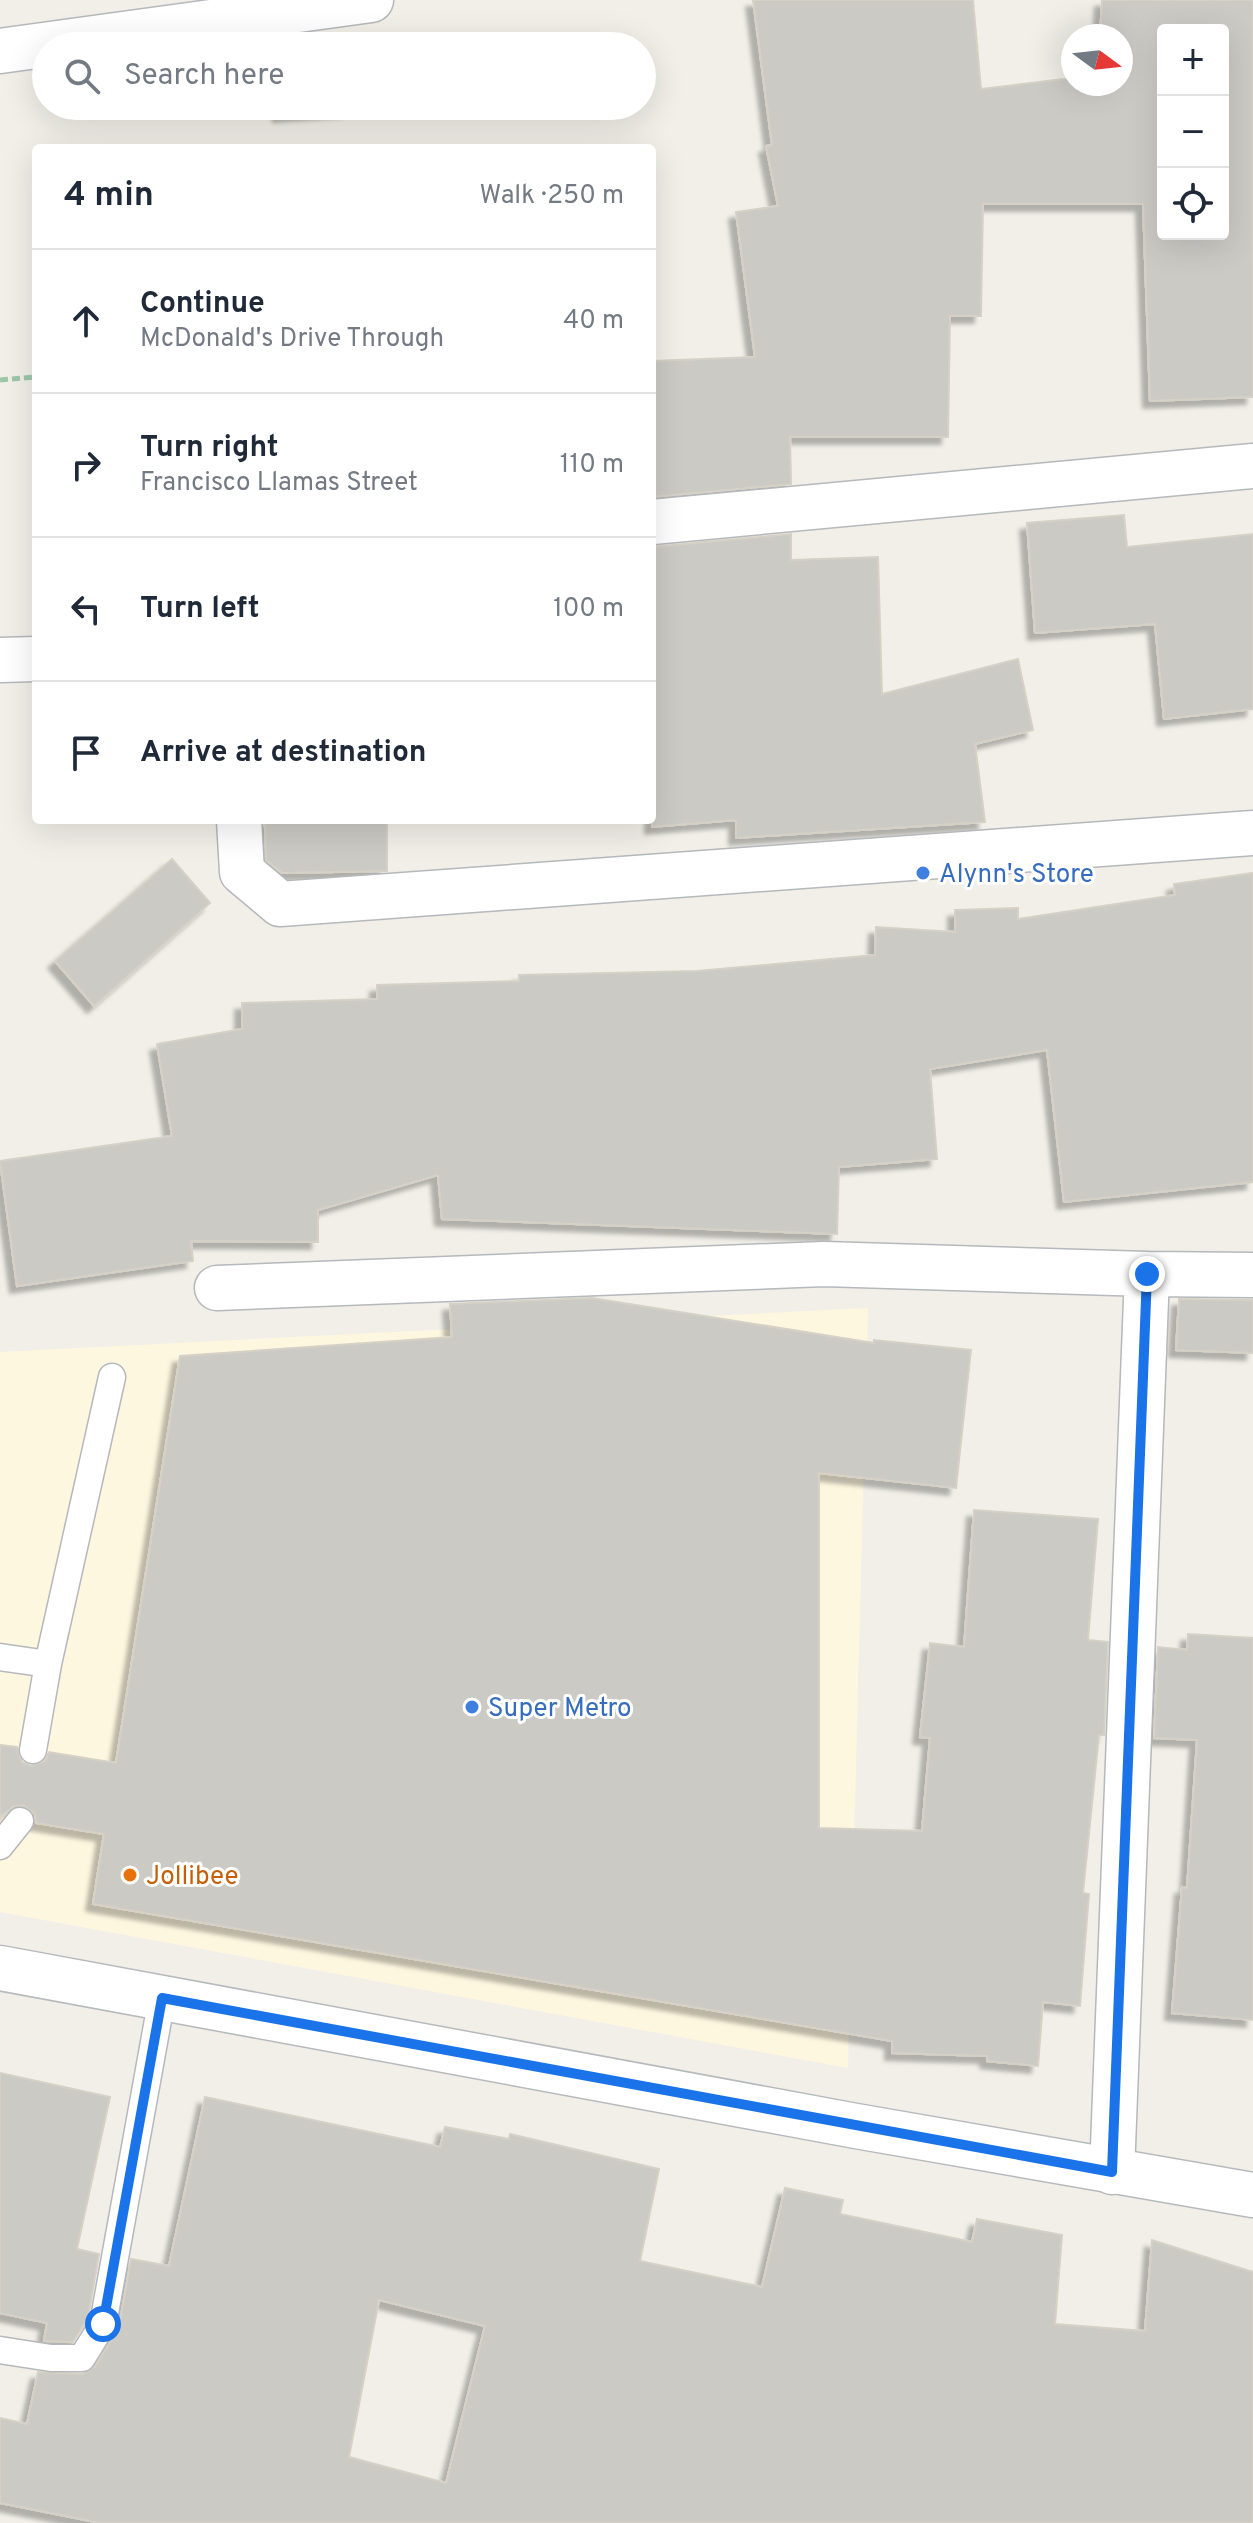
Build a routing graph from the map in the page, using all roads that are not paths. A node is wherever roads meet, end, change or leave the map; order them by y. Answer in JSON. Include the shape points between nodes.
{"nodes":[{"id":1,"x":371,"y":0,"type":"edge"},
{"id":2,"x":138,"y":32,"type":"edge"},
{"id":3,"x":32,"y":47,"type":"edge"},
{"id":4,"x":0,"y":51,"type":"edge"},
{"id":5,"x":1253,"y":466,"type":"edge"},
{"id":6,"x":656,"y":522,"type":"edge"},
{"id":7,"x":32,"y":659,"type":"edge"},
{"id":8,"x":0,"y":660,"type":"edge"},
{"id":9,"x":239,"y":824,"type":"edge"},
{"id":10,"x":1253,"y":833,"type":"edge"},
{"id":11,"x":1147,"y":1274,"type":"junction"},
{"id":12,"x":1253,"y":1275,"type":"edge"},
{"id":13,"x":217,"y":1288,"type":"dead end"},
{"id":14,"x":112,"y":1377,"type":"dead end"},
{"id":15,"x":0,"y":1657,"type":"edge"},
{"id":16,"x":48,"y":1664,"type":"junction"},
{"id":17,"x":33,"y":1750,"type":"dead end"},
{"id":18,"x":20,"y":1821,"type":"dead end"},
{"id":19,"x":0,"y":1846,"type":"edge"},
{"id":20,"x":0,"y":1968,"type":"edge"},
{"id":21,"x":162,"y":1998,"type":"junction"},
{"id":22,"x":1112,"y":2172,"type":"junction"},
{"id":23,"x":1253,"y":2195,"type":"edge"},
{"id":24,"x":0,"y":2350,"type":"edge"}],
"edges":[{"from":1,"to":2,"type":"street"},
{"from":3,"to":4,"type":"street"},
{"from":5,"to":6,"type":"street"},
{"from":7,"to":8,"type":"street"},
{"from":9,"to":10,"type":"street","via":[[242,872],[280,904]]},
{"from":11,"to":12,"type":"street"},
{"from":11,"to":13,"type":"street","via":[[824,1264]]},
{"from":11,"to":22,"type":"street"},
{"from":14,"to":16,"type":"lane"},
{"from":15,"to":16,"type":"lane"},
{"from":16,"to":17,"type":"lane"},
{"from":18,"to":19,"type":"lane"},
{"from":20,"to":21,"type":"street"},
{"from":21,"to":22,"type":"street"},
{"from":21,"to":24,"type":"lane","via":[[103,2324],[82,2358]]},
{"from":22,"to":23,"type":"street"}]}
